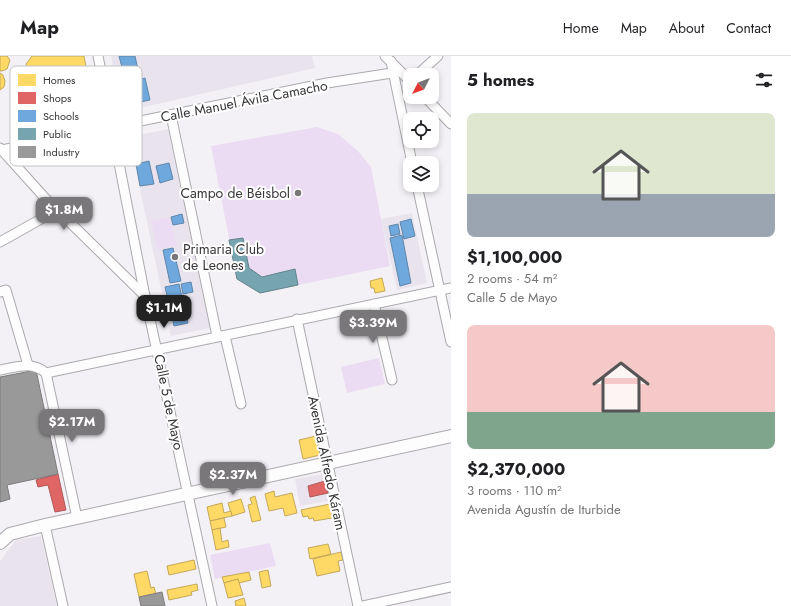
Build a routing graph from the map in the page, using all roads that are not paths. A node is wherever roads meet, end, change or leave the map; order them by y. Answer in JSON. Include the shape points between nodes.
{"nodes":[{"id":1,"x":98,"y":56,"type":"edge"},
{"id":2,"x":438,"y":56,"type":"edge"},
{"id":3,"x":388,"y":59,"type":"edge"},
{"id":4,"x":100,"y":66,"type":"edge"},
{"id":5,"x":425,"y":68,"type":"edge"},
{"id":6,"x":392,"y":73,"type":"junction"},
{"id":7,"x":403,"y":74,"type":"edge"},
{"id":8,"x":432,"y":104,"type":"edge"},
{"id":9,"x":171,"y":116,"type":"junction"},
{"id":10,"x":142,"y":121,"type":"edge"},
{"id":11,"x":451,"y":124,"type":"edge"},
{"id":12,"x":1,"y":149,"type":"edge"},
{"id":13,"x":410,"y":156,"type":"edge"},
{"id":14,"x":10,"y":159,"type":"edge"},
{"id":15,"x":17,"y":166,"type":"edge"},
{"id":16,"x":119,"y":166,"type":"edge"},
{"id":17,"x":419,"y":192,"type":"edge"},
{"id":18,"x":58,"y":210,"type":"junction"},
{"id":19,"x":0,"y":242,"type":"edge"},
{"id":20,"x":451,"y":288,"type":"edge"},
{"id":21,"x":440,"y":290,"type":"junction"},
{"id":22,"x":0,"y":292,"type":"edge"},
{"id":23,"x":145,"y":296,"type":"junction"},
{"id":24,"x":374,"y":304,"type":"junction"},
{"id":25,"x":297,"y":319,"type":"junction"},
{"id":26,"x":221,"y":336,"type":"junction"},
{"id":27,"x":451,"y":342,"type":"edge"},
{"id":28,"x":157,"y":349,"type":"junction"},
{"id":29,"x":28,"y":365,"type":"junction"},
{"id":30,"x":0,"y":370,"type":"edge"},
{"id":31,"x":46,"y":373,"type":"junction"},
{"id":32,"x":392,"y":380,"type":"dead end"},
{"id":33,"x":241,"y":404,"type":"dead end"},
{"id":34,"x":451,"y":436,"type":"edge"},
{"id":35,"x":327,"y":463,"type":"junction"},
{"id":36,"x":188,"y":494,"type":"junction"},
{"id":37,"x":77,"y":518,"type":"junction"},
{"id":38,"x":45,"y":525,"type":"junction"},
{"id":39,"x":5,"y":534,"type":"edge"},
{"id":40,"x":0,"y":543,"type":"edge"},
{"id":41,"x":451,"y":587,"type":"edge"},
{"id":42,"x":63,"y":606,"type":"edge"},
{"id":43,"x":212,"y":606,"type":"edge"},
{"id":44,"x":358,"y":606,"type":"edge"},
{"id":45,"x":363,"y":606,"type":"edge"}],
"edges":[{"from":1,"to":4,"type":"street","name":"Calle 5 de Mayo"},
{"from":2,"to":5,"type":"street"},
{"from":3,"to":6,"type":"street"},
{"from":3,"to":7,"type":"street"},
{"from":6,"to":9,"type":"street","name":"Calle Manuel Ávila Camacho","via":[[327,83]]},
{"from":6,"to":13,"type":"street"},
{"from":8,"to":11,"type":"street"},
{"from":9,"to":10,"type":"street","name":"Calle Manuel Ávila Camacho"},
{"from":9,"to":26,"type":"street"},
{"from":12,"to":14,"type":"street"},
{"from":15,"to":18,"type":"street"},
{"from":16,"to":23,"type":"street","name":"Calle 5 de Mayo"},
{"from":17,"to":21,"type":"street"},
{"from":18,"to":19,"type":"street"},
{"from":18,"to":23,"type":"street"},
{"from":20,"to":21,"type":"street"},
{"from":21,"to":24,"type":"street"},
{"from":21,"to":27,"type":"street"},
{"from":22,"to":29,"type":"street","via":[[6,290]]},
{"from":23,"to":28,"type":"street","name":"Calle 5 de Mayo"},
{"from":24,"to":25,"type":"street"},
{"from":24,"to":32,"type":"street"},
{"from":25,"to":26,"type":"street"},
{"from":25,"to":35,"type":"street","name":"Avenida Alfredo Káram"},
{"from":26,"to":28,"type":"street"},
{"from":26,"to":33,"type":"street"},
{"from":28,"to":31,"type":"street"},
{"from":28,"to":36,"type":"street","name":"Calle 5 de Mayo"},
{"from":29,"to":30,"type":"street"},
{"from":29,"to":31,"type":"street","via":[[40,368]]},
{"from":31,"to":37,"type":"street"},
{"from":34,"to":35,"type":"street"},
{"from":35,"to":36,"type":"street"},
{"from":35,"to":44,"type":"street","name":"Avenida Alfredo Káram"},
{"from":36,"to":37,"type":"street"},
{"from":36,"to":43,"type":"street","name":"Calle 5 de Mayo"},
{"from":37,"to":38,"type":"street"},
{"from":38,"to":39,"type":"street"},
{"from":38,"to":42,"type":"street"},
{"from":39,"to":40,"type":"street"},
{"from":41,"to":45,"type":"street"}]}
